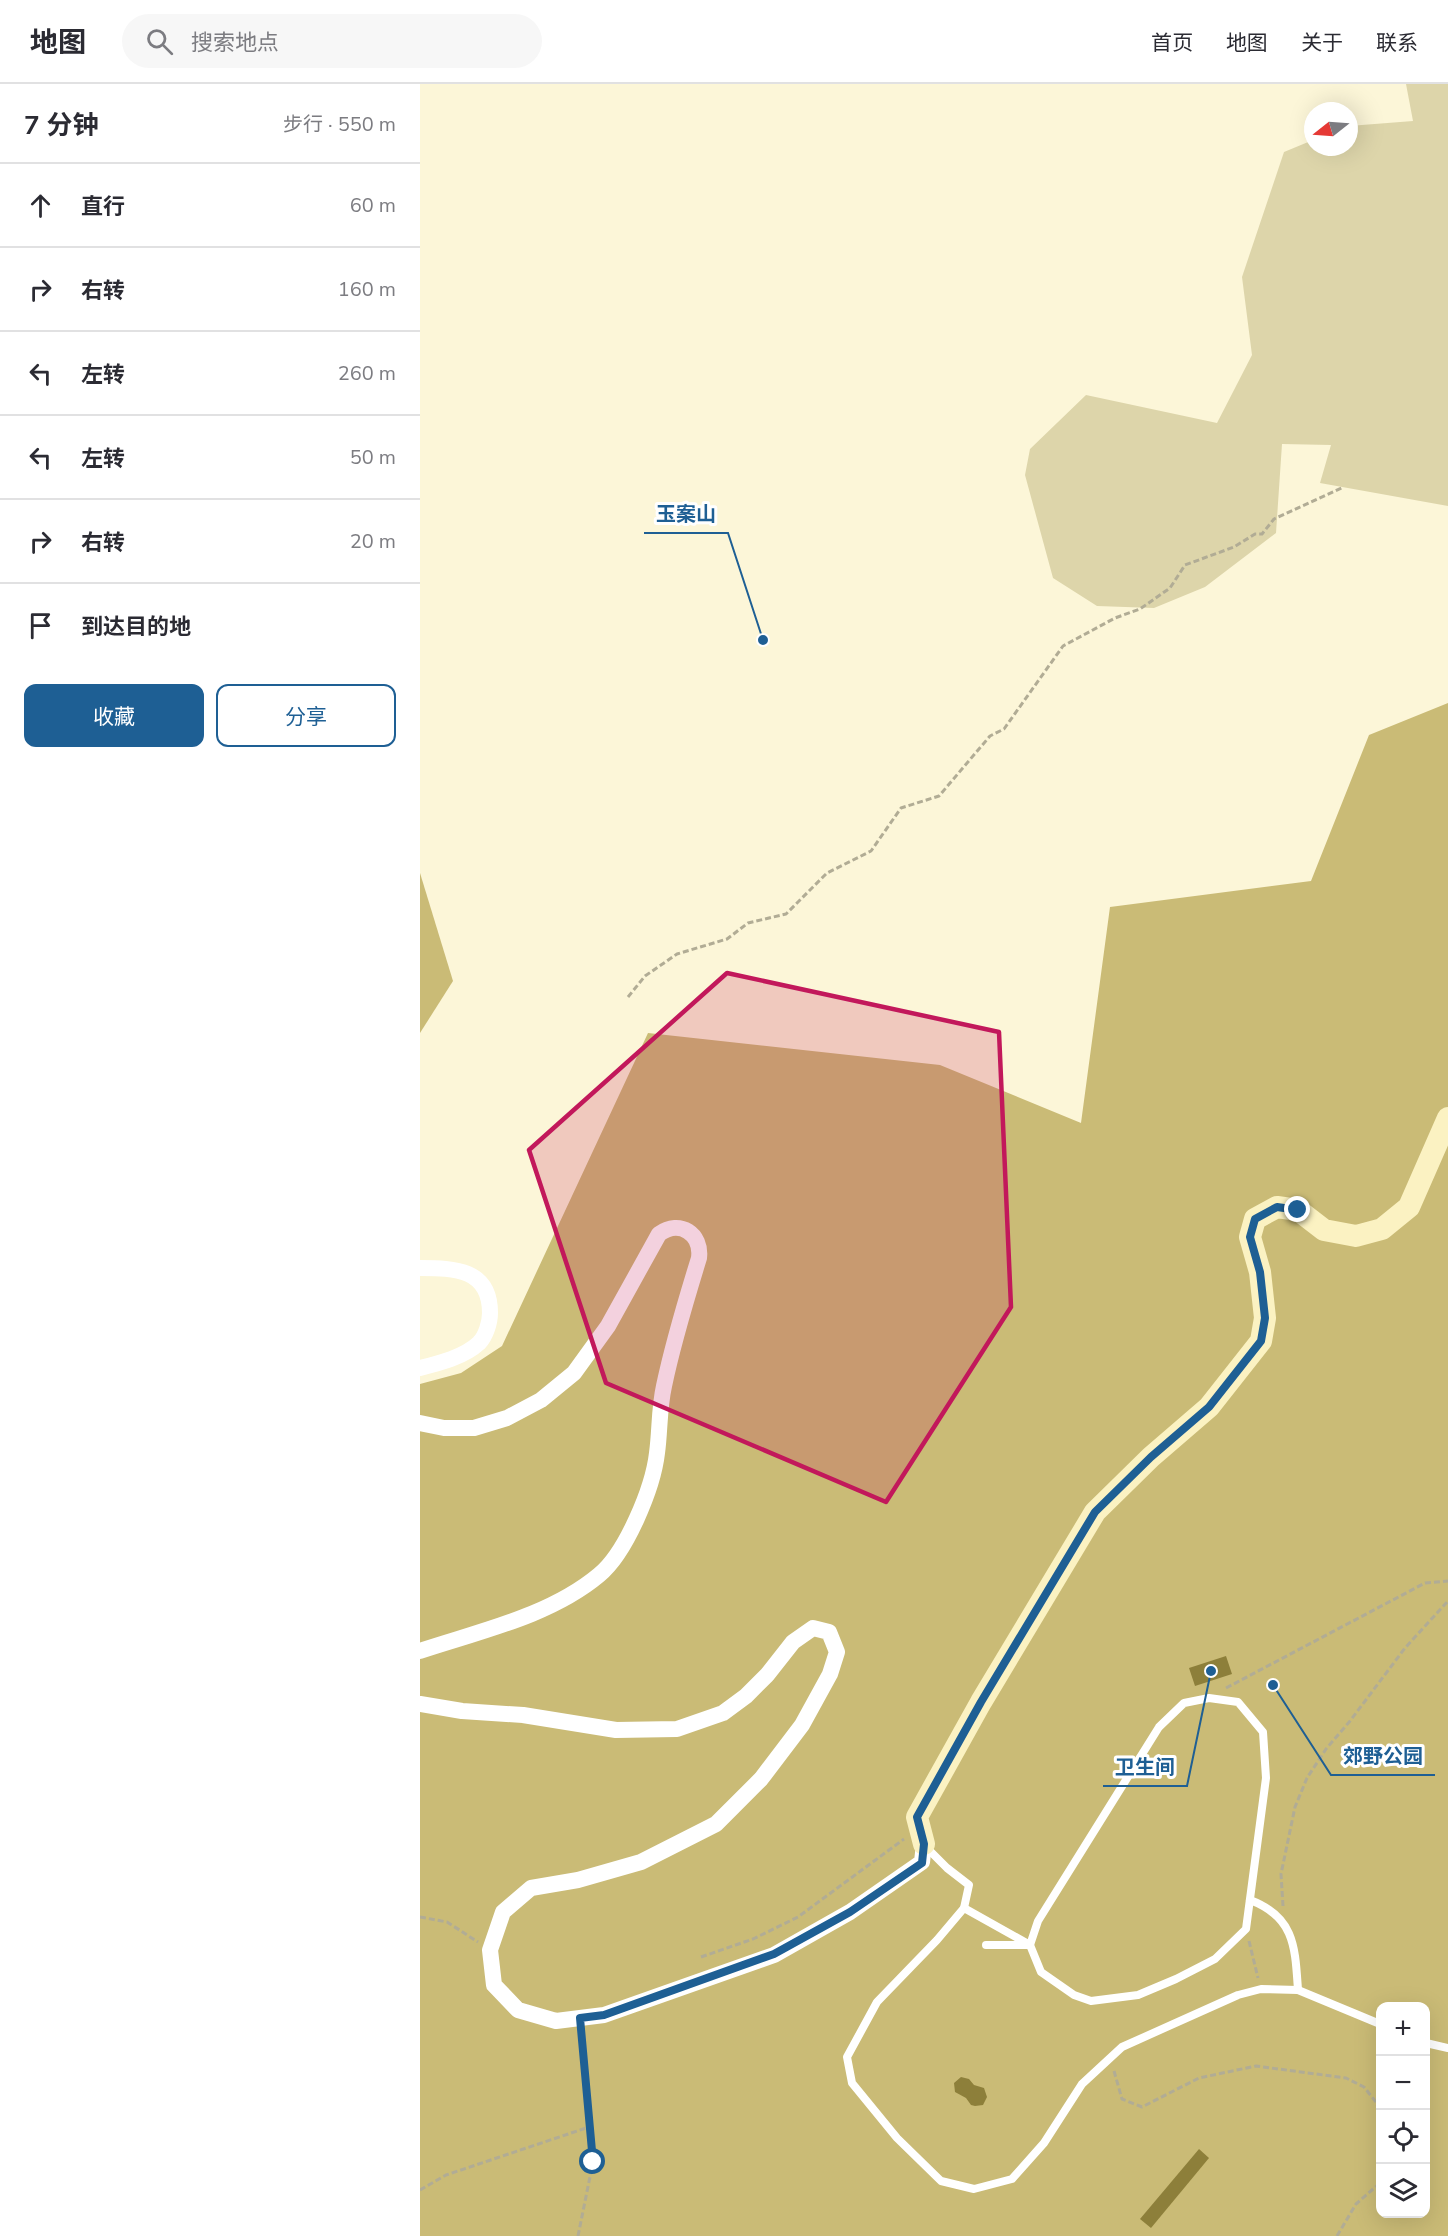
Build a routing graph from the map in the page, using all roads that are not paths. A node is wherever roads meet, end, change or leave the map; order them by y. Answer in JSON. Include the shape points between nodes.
{"nodes":[{"id":1,"x":1448,"y":1118,"type":"edge"},
{"id":2,"x":420,"y":1268,"type":"edge"},
{"id":3,"x":420,"y":1368,"type":"edge"},
{"id":4,"x":420,"y":1423,"type":"edge"},
{"id":5,"x":420,"y":1651,"type":"edge"},
{"id":6,"x":420,"y":1704,"type":"edge"},
{"id":7,"x":924,"y":1844,"type":"junction"},
{"id":8,"x":1250,"y":1900,"type":"junction"},
{"id":9,"x":964,"y":1908,"type":"junction"},
{"id":10,"x":986,"y":1945,"type":"dead end"},
{"id":11,"x":1030,"y":1945,"type":"junction"},
{"id":12,"x":1298,"y":1990,"type":"junction"},
{"id":13,"x":1376,"y":2022,"type":"edge"},
{"id":14,"x":1430,"y":2044,"type":"edge"},
{"id":15,"x":1448,"y":2048,"type":"edge"}],
"edges":[{"from":1,"to":7,"type":"street","via":[[1409,1207],[1382,1229],[1356,1236],[1324,1230],[1298,1210],[1277,1207],[1255,1219],[1250,1237],[1260,1272],[1265,1318],[1261,1341],[1209,1407],[1095,1512],[917,1817]]},
{"from":2,"to":3,"type":"street","via":[[465,1272],[480,1280],[490,1297],[490,1322],[481,1342],[444,1362]]},
{"from":4,"to":5,"type":"street","via":[[474,1428],[507,1419],[541,1400],[574,1373],[608,1326],[659,1234],[678,1228],[696,1238],[699,1258],[663,1387],[657,1457],[637,1520],[618,1553],[600,1574],[562,1600]]},
{"from":6,"to":7,"type":"street","via":[[523,1714],[616,1730],[677,1729],[723,1713],[746,1696],[793,1642],[813,1628],[829,1632],[837,1652],[830,1674],[802,1725],[761,1779],[716,1824],[641,1862],[578,1880],[531,1888],[503,1912],[490,1950],[494,1985],[518,2010],[556,2021],[604,2015],[774,1954],[850,1912],[922,1863]]},
{"from":7,"to":9,"type":"lane","via":[[969,1885]]},
{"from":8,"to":11,"type":"lane","via":[[1246,1929],[1215,1959],[1138,1995],[1090,2001],[1074,1995],[1041,1972]]},
{"from":8,"to":11,"type":"lane","via":[[1266,1778],[1263,1732],[1238,1702],[1209,1698],[1184,1703],[1159,1727],[1038,1921]]},
{"from":8,"to":12,"type":"lane","via":[[1267,1906],[1285,1923],[1296,1957]]},
{"from":9,"to":11,"type":"lane"},
{"from":9,"to":12,"type":"lane","via":[[877,2002],[848,2057],[852,2083],[897,2138],[941,2181],[974,2189],[1012,2179],[1044,2143],[1082,2084],[1122,2047],[1238,1995],[1261,1989]]},
{"from":10,"to":11,"type":"lane"},
{"from":12,"to":13,"type":"lane"},
{"from":14,"to":15,"type":"lane"}]}
